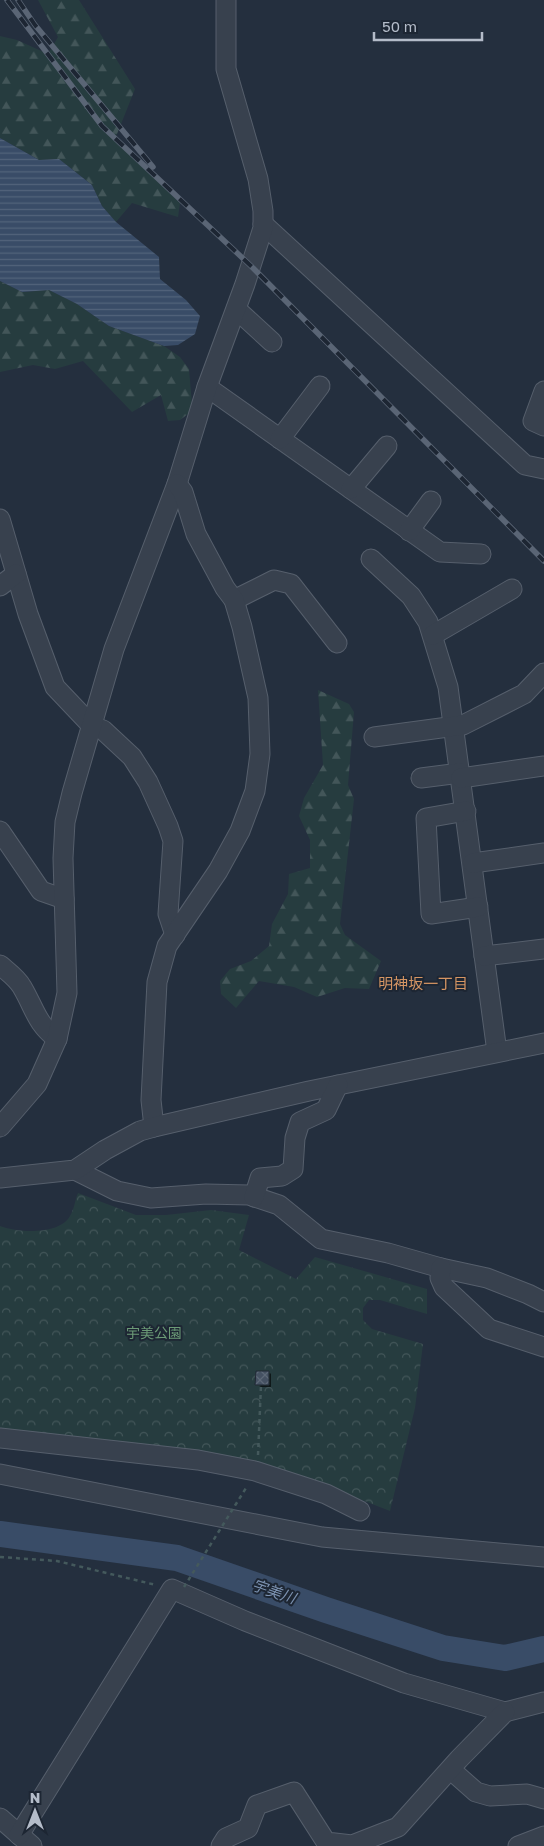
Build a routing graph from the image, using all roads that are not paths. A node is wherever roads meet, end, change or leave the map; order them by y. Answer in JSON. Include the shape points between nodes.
{"nodes":[{"id":1,"x":226,"y":0,"type":"edge"},
{"id":2,"x":263,"y":224,"type":"junction"},
{"id":3,"x":236,"y":309,"type":"junction"},
{"id":4,"x":272,"y":342,"type":"dead end"},
{"id":5,"x":320,"y":386,"type":"dead end"},
{"id":6,"x":207,"y":387,"type":"junction"},
{"id":7,"x":544,"y":391,"type":"edge"},
{"id":8,"x":544,"y":426,"type":"edge"},
{"id":9,"x":280,"y":439,"type":"junction"},
{"id":10,"x":387,"y":446,"type":"dead end"},
{"id":11,"x":544,"y":469,"type":"edge"},
{"id":12,"x":177,"y":484,"type":"junction"},
{"id":13,"x":351,"y":490,"type":"junction"},
{"id":14,"x":431,"y":501,"type":"dead end"},
{"id":15,"x":0,"y":519,"type":"edge"},
{"id":16,"x":408,"y":531,"type":"junction"},
{"id":17,"x":481,"y":554,"type":"dead end"},
{"id":18,"x":371,"y":559,"type":"dead end"},
{"id":19,"x":16,"y":574,"type":"junction"},
{"id":20,"x":0,"y":586,"type":"edge"},
{"id":21,"x":512,"y":589,"type":"dead end"},
{"id":22,"x":234,"y":600,"type":"junction"},
{"id":23,"x":433,"y":635,"type":"junction"},
{"id":24,"x":337,"y":643,"type":"dead end"},
{"id":25,"x":544,"y":673,"type":"edge"},
{"id":26,"x":92,"y":726,"type":"junction"},
{"id":27,"x":454,"y":726,"type":"junction"},
{"id":28,"x":374,"y":737,"type":"dead end"},
{"id":29,"x":544,"y":766,"type":"edge"},
{"id":30,"x":461,"y":775,"type":"junction"},
{"id":31,"x":421,"y":778,"type":"dead end"},
{"id":32,"x":466,"y":811,"type":"junction"},
{"id":33,"x":0,"y":831,"type":"edge"},
{"id":34,"x":544,"y":853,"type":"edge"},
{"id":35,"x":472,"y":863,"type":"junction"},
{"id":36,"x":64,"y":899,"type":"junction"},
{"id":37,"x":478,"y":907,"type":"junction"},
{"id":38,"x":175,"y":935,"type":"junction"},
{"id":39,"x":544,"y":949,"type":"edge"},
{"id":40,"x":484,"y":956,"type":"junction"},
{"id":41,"x":0,"y":965,"type":"edge"},
{"id":42,"x":57,"y":1039,"type":"junction"},
{"id":43,"x":544,"y":1042,"type":"edge"},
{"id":44,"x":496,"y":1052,"type":"junction"},
{"id":45,"x":338,"y":1085,"type":"junction"},
{"id":46,"x":2,"y":1121,"type":"edge"},
{"id":47,"x":154,"y":1127,"type":"junction"},
{"id":48,"x":75,"y":1170,"type":"junction"},
{"id":49,"x":0,"y":1178,"type":"edge"},
{"id":50,"x":254,"y":1197,"type":"junction"},
{"id":51,"x":441,"y":1268,"type":"junction"},
{"id":52,"x":544,"y":1302,"type":"edge"},
{"id":53,"x":544,"y":1347,"type":"edge"},
{"id":54,"x":0,"y":1438,"type":"edge"},
{"id":55,"x":0,"y":1474,"type":"edge"},
{"id":56,"x":360,"y":1511,"type":"dead end"},
{"id":57,"x":544,"y":1557,"type":"edge"},
{"id":58,"x":544,"y":1702,"type":"edge"},
{"id":59,"x":505,"y":1712,"type":"junction"},
{"id":60,"x":451,"y":1770,"type":"junction"},
{"id":61,"x":544,"y":1799,"type":"edge"},
{"id":62,"x":0,"y":1818,"type":"edge"},
{"id":63,"x":544,"y":1836,"type":"edge"},
{"id":64,"x":26,"y":1840,"type":"edge"},
{"id":65,"x":221,"y":1846,"type":"edge"},
{"id":66,"x":352,"y":1846,"type":"edge"},
{"id":67,"x":518,"y":1846,"type":"edge"}],
"edges":[{"from":1,"to":2,"type":"street","via":[[226,69],[258,179]]},
{"from":2,"to":3,"type":"street"},
{"from":2,"to":11,"type":"street","via":[[526,465]]},
{"from":3,"to":4,"type":"street"},
{"from":3,"to":6,"type":"street"},
{"from":5,"to":9,"type":"street"},
{"from":6,"to":9,"type":"street"},
{"from":6,"to":12,"type":"street"},
{"from":7,"to":8,"type":"street","via":[[533,421]]},
{"from":9,"to":13,"type":"street"},
{"from":10,"to":13,"type":"street"},
{"from":12,"to":22,"type":"street","via":[[183,492],[196,534]]},
{"from":12,"to":26,"type":"street","via":[[114,649]]},
{"from":13,"to":16,"type":"street"},
{"from":14,"to":16,"type":"street"},
{"from":15,"to":19,"type":"street"},
{"from":16,"to":17,"type":"street","via":[[440,552]]},
{"from":18,"to":23,"type":"street","via":[[410,596]]},
{"from":19,"to":20,"type":"street"},
{"from":19,"to":26,"type":"street","via":[[55,688]]},
{"from":21,"to":23,"type":"street"},
{"from":22,"to":24,"type":"street","via":[[274,580],[291,584]]},
{"from":22,"to":38,"type":"street","via":[[258,698],[260,754],[255,791],[240,830],[218,871]]},
{"from":23,"to":27,"type":"street","via":[[448,686]]},
{"from":25,"to":27,"type":"street","via":[[524,694],[482,717]]},
{"from":26,"to":36,"type":"street","via":[[66,822]]},
{"from":26,"to":38,"type":"street","via":[[103,730],[132,757],[148,782],[168,826],[173,841],[168,914]]},
{"from":27,"to":28,"type":"street"},
{"from":27,"to":30,"type":"street"},
{"from":29,"to":30,"type":"street"},
{"from":30,"to":31,"type":"street"},
{"from":30,"to":32,"type":"street"},
{"from":32,"to":35,"type":"street"},
{"from":32,"to":37,"type":"street","via":[[426,818],[431,914]]},
{"from":33,"to":36,"type":"street","via":[[41,891]]},
{"from":34,"to":35,"type":"street"},
{"from":35,"to":37,"type":"street"},
{"from":36,"to":42,"type":"street","via":[[67,993]]},
{"from":37,"to":40,"type":"street"},
{"from":38,"to":47,"type":"street","via":[[168,946],[158,982],[151,1100]]},
{"from":39,"to":40,"type":"street"},
{"from":40,"to":44,"type":"street"},
{"from":41,"to":42,"type":"street","via":[[16,978],[35,1016]]},
{"from":42,"to":46,"type":"street","via":[[36,1084]]},
{"from":43,"to":44,"type":"street"},
{"from":44,"to":45,"type":"street"},
{"from":45,"to":47,"type":"street"},
{"from":45,"to":50,"type":"street","via":[[326,1110],[300,1122],[295,1138],[293,1169],[282,1176],[260,1178]]},
{"from":47,"to":48,"type":"street","via":[[123,1141]]},
{"from":48,"to":49,"type":"street"},
{"from":48,"to":50,"type":"street","via":[[117,1191],[151,1198],[206,1194]]},
{"from":50,"to":51,"type":"street","via":[[279,1205],[321,1239],[388,1252]]},
{"from":51,"to":52,"type":"street","via":[[486,1278]]},
{"from":51,"to":53,"type":"street","via":[[440,1278],[444,1287],[489,1329]]},
{"from":54,"to":56,"type":"street","via":[[198,1460],[255,1471],[326,1494]]},
{"from":55,"to":57,"type":"street","via":[[322,1538]]},
{"from":58,"to":59,"type":"street"},
{"from":59,"to":60,"type":"street"},
{"from":59,"to":64,"type":"street","via":[[404,1683],[245,1621],[178,1588]]},
{"from":60,"to":61,"type":"street","via":[[476,1792],[490,1796],[527,1794]]},
{"from":60,"to":66,"type":"street","via":[[398,1827]]},
{"from":62,"to":64,"type":"street"},
{"from":63,"to":67,"type":"street"},
{"from":65,"to":66,"type":"street","via":[[226,1838],[248,1828],[257,1805],[294,1792],[326,1842]]}]}
